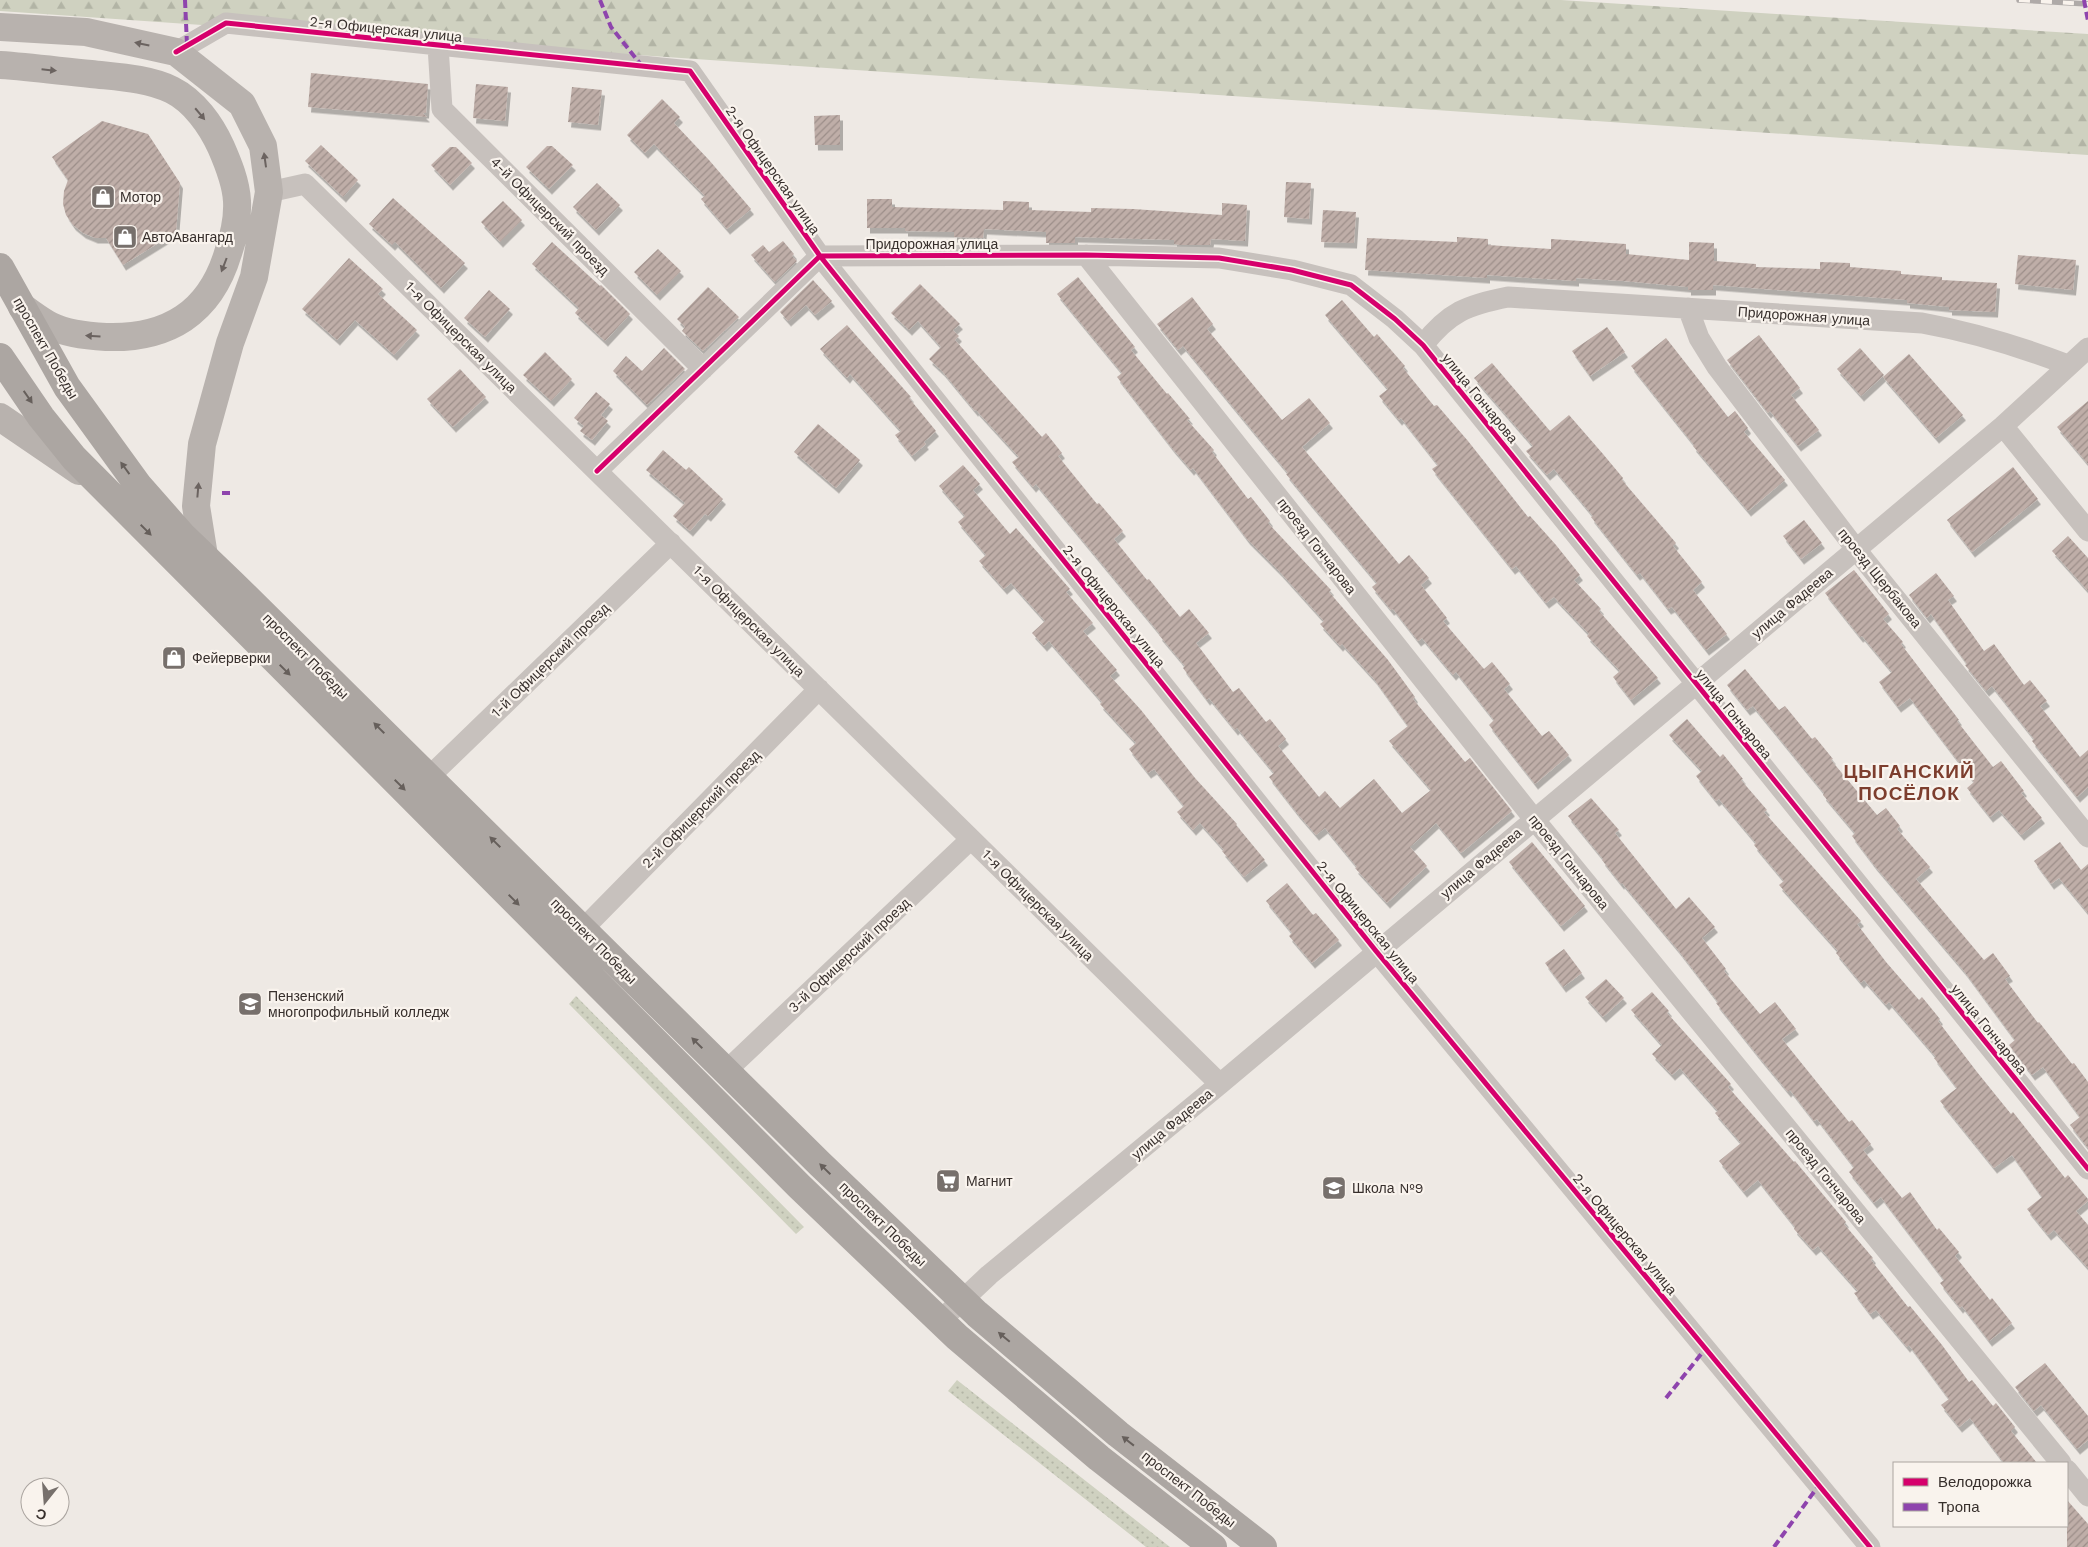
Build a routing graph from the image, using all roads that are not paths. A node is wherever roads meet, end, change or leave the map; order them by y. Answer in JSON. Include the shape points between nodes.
{"nodes":[{"id":1,"x":0,"y":27,"type":"edge"},
{"id":2,"x":438,"y":46,"type":"junction"},
{"id":3,"x":176,"y":52,"type":"junction"},
{"id":4,"x":0,"y":65,"type":"edge"},
{"id":5,"x":269,"y":192,"type":"junction"},
{"id":6,"x":1086,"y":255,"type":"junction"},
{"id":7,"x":820,"y":256,"type":"junction"},
{"id":8,"x":0,"y":267,"type":"edge"},
{"id":9,"x":1351,"y":284,"type":"joint"},
{"id":10,"x":22,"y":307,"type":"junction"},
{"id":11,"x":1688,"y":308,"type":"junction"},
{"id":12,"x":1423,"y":345,"type":"junction"},
{"id":13,"x":2088,"y":348,"type":"edge"},
{"id":14,"x":0,"y":357,"type":"edge"},
{"id":15,"x":2068,"y":365,"type":"junction"},
{"id":16,"x":703,"y":369,"type":"junction"},
{"id":17,"x":0,"y":417,"type":"edge"},
{"id":18,"x":2003,"y":426,"type":"junction"},
{"id":19,"x":597,"y":471,"type":"junction"},
{"id":20,"x":111,"y":495,"type":"junction"},
{"id":21,"x":2088,"y":531,"type":"edge"},
{"id":22,"x":671,"y":543,"type":"junction"},
{"id":23,"x":1856,"y":549,"type":"junction"},
{"id":24,"x":204,"y":556,"type":"junction"},
{"id":25,"x":1696,"y":684,"type":"junction"},
{"id":26,"x":819,"y":689,"type":"junction"},
{"id":27,"x":429,"y":777,"type":"junction"},
{"id":28,"x":1534,"y":819,"type":"junction"},
{"id":29,"x":2088,"y":837,"type":"edge"},
{"id":30,"x":971,"y":839,"type":"junction"},
{"id":31,"x":583,"y":929,"type":"junction"},
{"id":32,"x":1376,"y":951,"type":"junction"},
{"id":33,"x":726,"y":1071,"type":"junction"},
{"id":34,"x":1220,"y":1084,"type":"junction"},
{"id":35,"x":2088,"y":1169,"type":"edge"},
{"id":36,"x":962,"y":1299,"type":"junction"},
{"id":37,"x":940,"y":1321,"type":"junction"},
{"id":38,"x":2060,"y":1462,"type":"edge"},
{"id":39,"x":2068,"y":1471,"type":"edge"},
{"id":40,"x":2088,"y":1496,"type":"edge"},
{"id":41,"x":1213,"y":1547,"type":"edge"},
{"id":42,"x":1263,"y":1547,"type":"edge"},
{"id":43,"x":1870,"y":1547,"type":"edge"}],
"edges":[{"from":3,"to":1,"type":"main road","one_way":true,"via":[[86,32]]},
{"from":2,"to":3,"type":"street","name":"2-я Офицерская улица","via":[[226,23]]},
{"from":2,"to":7,"type":"street","name":"2-я Офицерская улица","via":[[690,71]]},
{"from":2,"to":16,"type":"street","name":"4-й Офицерский проезд","via":[[442,108]]},
{"from":5,"to":3,"type":"main road","one_way":true,"via":[[263,146],[242,104]]},
{"from":4,"to":10,"type":"main road","one_way":true,"via":[[123,78],[173,91],[199,111],[216,135],[229,166],[237,200],[235,231],[224,267],[209,297],[182,321],[151,334],[86,336],[51,326]]},
{"from":5,"to":19,"type":"street","name":"1-я Офицерская улица","via":[[305,184]]},
{"from":24,"to":5,"type":"main road","one_way":true,"via":[[196,506],[202,444],[230,343],[254,277]]},
{"from":6,"to":7,"type":"street","name":"Придорожная улица"},
{"from":6,"to":9,"type":"street","name":"Придорожная улица","via":[[1219,258]]},
{"from":6,"to":28,"type":"street","name":"проезд Гончарова"},
{"from":7,"to":16,"type":"street"},
{"from":7,"to":32,"type":"street","name":"2-я Офицерская улица"},
{"from":8,"to":10,"type":"main road","name":"проспект Победы"},
{"from":9,"to":12,"type":"street","name":"улица Гончарова"},
{"from":24,"to":10,"type":"main road","name":"проспект Победы","one_way":true,"via":[[132,478],[67,387]]},
{"from":11,"to":12,"type":"street","name":"Придорожная улица","via":[[1508,297],[1481,302],[1455,313],[1438,326]]},
{"from":11,"to":15,"type":"street","name":"Придорожная улица","via":[[1922,323],[1954,328]]},
{"from":11,"to":23,"type":"street","name":"проезд Щербакова","via":[[1699,338],[1717,367]]},
{"from":12,"to":25,"type":"street","name":"улица Гончарова"},
{"from":13,"to":15,"type":"street"},
{"from":14,"to":20,"type":"main road","name":"проспект Победы","one_way":true,"via":[[41,417],[74,458]]},
{"from":15,"to":18,"type":"street","name":"улица Фадеева"},
{"from":16,"to":19,"type":"street"},
{"from":17,"to":20,"type":"main road"},
{"from":18,"to":21,"type":"street"},
{"from":18,"to":23,"type":"street","name":"улица Фадеева"},
{"from":19,"to":22,"type":"street","name":"1-я Офицерская улица"},
{"from":20,"to":37,"type":"main road","name":"проспект Победы","one_way":true,"via":[[799,1186]]},
{"from":22,"to":26,"type":"street","name":"1-я Офицерская улица"},
{"from":22,"to":27,"type":"street","name":"1-й Офицерский проезд"},
{"from":23,"to":25,"type":"street","name":"улица Фадеева"},
{"from":23,"to":29,"type":"street","name":"проезд Щербакова"},
{"from":27,"to":24,"type":"main road","name":"проспект Победы","one_way":true},
{"from":25,"to":28,"type":"street","name":"улица Фадеева"},
{"from":25,"to":35,"type":"street","name":"улица Гончарова"},
{"from":26,"to":30,"type":"street","name":"1-я Офицерская улица"},
{"from":26,"to":31,"type":"street","name":"2-й Офицерский проезд"},
{"from":31,"to":27,"type":"main road","name":"проспект Победы","one_way":true},
{"from":28,"to":32,"type":"street","name":"улица Фадеева"},
{"from":28,"to":38,"type":"street","name":"проезд Гончарова"},
{"from":30,"to":33,"type":"street","name":"3-й Офицерский проезд"},
{"from":30,"to":34,"type":"street","name":"1-я Офицерская улица"},
{"from":33,"to":31,"type":"main road","name":"проспект Победы","one_way":true},
{"from":32,"to":34,"type":"street","name":"улица Фадеева"},
{"from":32,"to":43,"type":"street","name":"2-я Офицерская улица"},
{"from":36,"to":33,"type":"main road","name":"проспект Победы","one_way":true},
{"from":34,"to":36,"type":"street","name":"улица Фадеева"},
{"from":36,"to":37,"type":"street","name":"улица Фадеева"},
{"from":42,"to":36,"type":"main road","name":"проспект Победы","one_way":true,"via":[[1118,1434]]},
{"from":37,"to":41,"type":"main road","name":"проспект Победы","via":[[1099,1458]]},
{"from":39,"to":40,"type":"street"}]}
